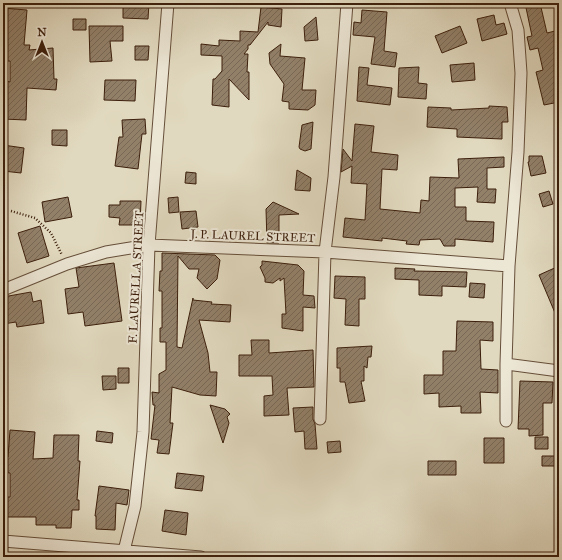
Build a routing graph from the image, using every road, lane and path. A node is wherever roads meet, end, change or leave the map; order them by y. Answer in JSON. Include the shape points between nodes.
{"nodes":[{"id":1,"x":168,"y":3,"type":"edge"},
{"id":2,"x":347,"y":3,"type":"edge"},
{"id":3,"x":510,"y":3,"type":"edge"},
{"id":4,"x":3,"y":208,"type":"edge"},
{"id":5,"x":3,"y":227,"type":"edge"},
{"id":6,"x":149,"y":245,"type":"junction"},
{"id":7,"x":325,"y":252,"type":"junction"},
{"id":8,"x":67,"y":264,"type":"junction"},
{"id":9,"x":508,"y":266,"type":"junction"},
{"id":10,"x":3,"y":290,"type":"edge"},
{"id":11,"x":506,"y":364,"type":"junction"},
{"id":12,"x":559,"y":371,"type":"edge"},
{"id":13,"x":320,"y":419,"type":"dead end"},
{"id":14,"x":506,"y":421,"type":"dead end"},
{"id":15,"x":3,"y":541,"type":"edge"},
{"id":16,"x":124,"y":550,"type":"junction"},
{"id":17,"x":201,"y":557,"type":"edge"}],
"edges":[{"from":1,"to":6,"type":"street","name":"F. LAURELLA STREET"},
{"from":2,"to":7,"type":"street","via":[[334,177]]},
{"from":3,"to":9,"type":"street","via":[[518,30],[521,73],[518,152]]},
{"from":4,"to":5,"type":"lane"},
{"from":4,"to":8,"type":"path","via":[[35,218],[51,233]]},
{"from":6,"to":7,"type":"street","name":"J. P. LAUREL STREET"},
{"from":6,"to":8,"type":"street","name":"J. P. LAUREL STREET","via":[[106,252]]},
{"from":6,"to":16,"type":"street","name":"F. LAURELLA STREET","via":[[143,432],[135,506]]},
{"from":7,"to":9,"type":"street","name":"J. P. LAUREL STREET"},
{"from":7,"to":13,"type":"street"},
{"from":8,"to":10,"type":"street","name":"J. P. LAUREL STREET"},
{"from":9,"to":11,"type":"street"},
{"from":11,"to":12,"type":"street"},
{"from":11,"to":14,"type":"street"},
{"from":15,"to":16,"type":"street"},
{"from":16,"to":17,"type":"street"}]}
